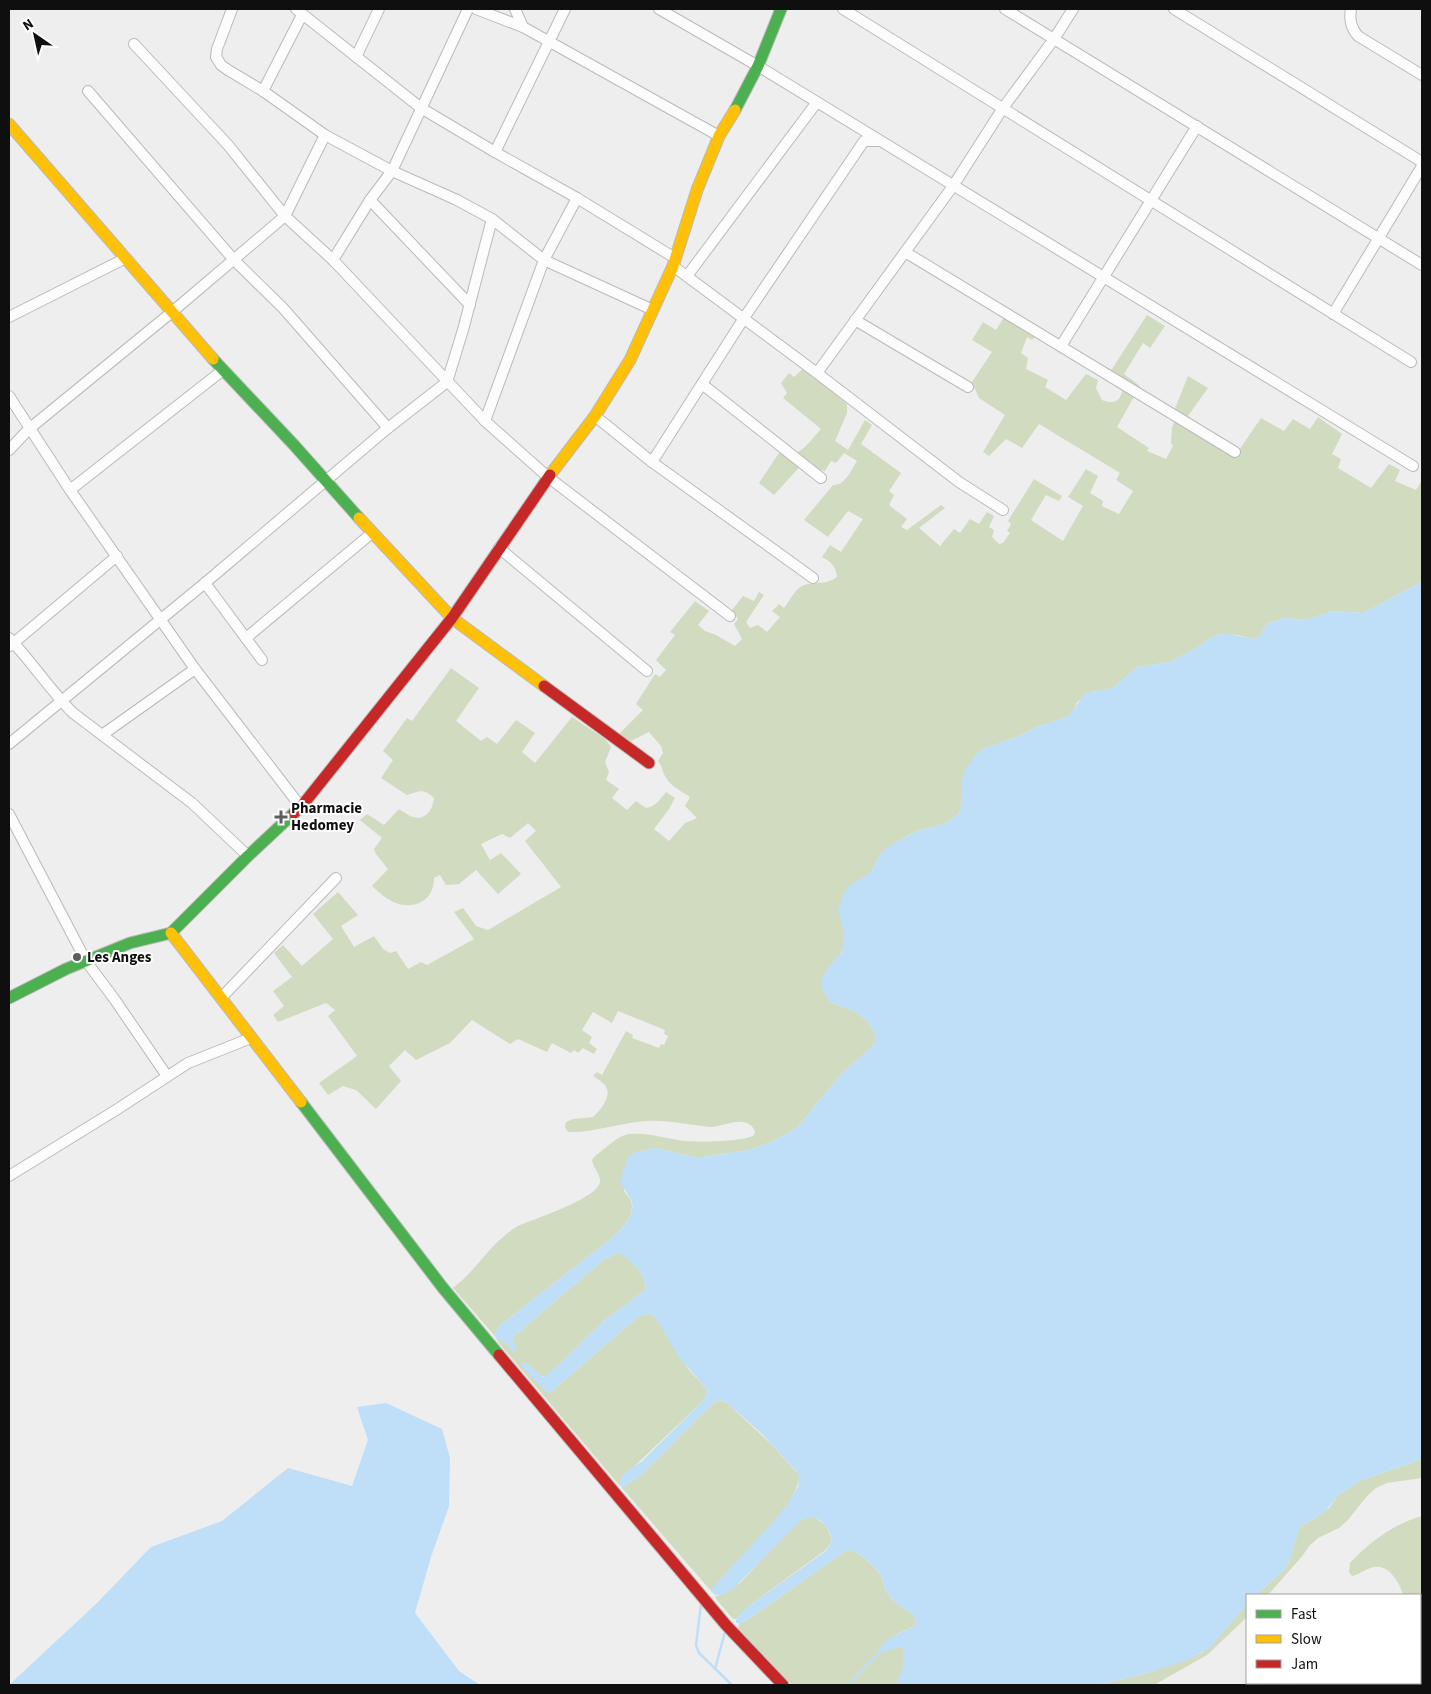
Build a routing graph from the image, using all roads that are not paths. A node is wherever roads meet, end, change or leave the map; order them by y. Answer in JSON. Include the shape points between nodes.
{"nodes":[{"id":1,"x":232,"y":9,"type":"edge"},
{"id":2,"x":379,"y":9,"type":"edge"},
{"id":3,"x":468,"y":9,"type":"edge"},
{"id":4,"x":476,"y":9,"type":"edge"},
{"id":5,"x":514,"y":9,"type":"edge"},
{"id":6,"x":565,"y":9,"type":"edge"},
{"id":7,"x":659,"y":9,"type":"edge"},
{"id":8,"x":781,"y":9,"type":"edge"},
{"id":9,"x":843,"y":9,"type":"edge"},
{"id":10,"x":1005,"y":9,"type":"edge"},
{"id":11,"x":1073,"y":9,"type":"edge"},
{"id":12,"x":1174,"y":9,"type":"edge"},
{"id":13,"x":1351,"y":9,"type":"edge"},
{"id":14,"x":299,"y":12,"type":"edge"},
{"id":15,"x":523,"y":27,"type":"junction"},
{"id":16,"x":1054,"y":39,"type":"junction"},
{"id":17,"x":550,"y":42,"type":"junction"},
{"id":18,"x":134,"y":44,"type":"dead end"},
{"id":19,"x":356,"y":57,"type":"junction"},
{"id":20,"x":758,"y":66,"type":"junction"},
{"id":21,"x":1422,"y":75,"type":"edge"},
{"id":22,"x":88,"y":91,"type":"dead end"},
{"id":23,"x":263,"y":91,"type":"junction"},
{"id":24,"x":817,"y":102,"type":"junction"},
{"id":25,"x":421,"y":108,"type":"junction"},
{"id":26,"x":1003,"y":108,"type":"junction"},
{"id":27,"x":9,"y":124,"type":"edge"},
{"id":28,"x":1196,"y":126,"type":"junction"},
{"id":29,"x":325,"y":135,"type":"junction"},
{"id":30,"x":719,"y":136,"type":"junction"},
{"id":31,"x":880,"y":141,"type":"junction"},
{"id":32,"x":495,"y":152,"type":"junction"},
{"id":33,"x":1422,"y":162,"type":"edge"},
{"id":34,"x":1422,"y":166,"type":"edge"},
{"id":35,"x":392,"y":171,"type":"junction"},
{"id":36,"x":953,"y":186,"type":"junction"},
{"id":37,"x":577,"y":198,"type":"junction"},
{"id":38,"x":370,"y":200,"type":"junction"},
{"id":39,"x":1151,"y":200,"type":"junction"},
{"id":40,"x":285,"y":216,"type":"junction"},
{"id":41,"x":492,"y":219,"type":"junction"},
{"id":42,"x":1378,"y":238,"type":"junction"},
{"id":43,"x":905,"y":252,"type":"junction"},
{"id":44,"x":126,"y":258,"type":"junction"},
{"id":45,"x":234,"y":260,"type":"junction"},
{"id":46,"x":333,"y":260,"type":"junction"},
{"id":47,"x":544,"y":260,"type":"junction"},
{"id":48,"x":674,"y":262,"type":"junction"},
{"id":49,"x":1422,"y":265,"type":"edge"},
{"id":50,"x":687,"y":276,"type":"junction"},
{"id":51,"x":1104,"y":278,"type":"junction"},
{"id":52,"x":470,"y":305,"type":"junction"},
{"id":53,"x":653,"y":310,"type":"junction"},
{"id":54,"x":172,"y":312,"type":"junction"},
{"id":55,"x":1333,"y":314,"type":"junction"},
{"id":56,"x":9,"y":318,"type":"edge"},
{"id":57,"x":744,"y":318,"type":"junction"},
{"id":58,"x":855,"y":320,"type":"junction"},
{"id":59,"x":1061,"y":346,"type":"junction"},
{"id":60,"x":1411,"y":362,"type":"dead end"},
{"id":61,"x":223,"y":370,"type":"junction"},
{"id":62,"x":817,"y":372,"type":"junction"},
{"id":63,"x":446,"y":382,"type":"junction"},
{"id":64,"x":702,"y":384,"type":"junction"},
{"id":65,"x":968,"y":387,"type":"dead end"},
{"id":66,"x":9,"y":396,"type":"edge"},
{"id":67,"x":595,"y":416,"type":"junction"},
{"id":68,"x":485,"y":421,"type":"junction"},
{"id":69,"x":388,"y":428,"type":"junction"},
{"id":70,"x":29,"y":429,"type":"junction"},
{"id":71,"x":9,"y":450,"type":"edge"},
{"id":72,"x":1235,"y":452,"type":"dead end"},
{"id":73,"x":652,"y":462,"type":"junction"},
{"id":74,"x":1412,"y":466,"type":"dead end"},
{"id":75,"x":548,"y":477,"type":"junction"},
{"id":76,"x":821,"y":478,"type":"dead end"},
{"id":77,"x":327,"y":481,"type":"junction"},
{"id":78,"x":70,"y":490,"type":"junction"},
{"id":79,"x":1003,"y":510,"type":"dead end"},
{"id":80,"x":372,"y":533,"type":"junction"},
{"id":81,"x":499,"y":548,"type":"junction"},
{"id":82,"x":117,"y":556,"type":"junction"},
{"id":83,"x":813,"y":578,"type":"dead end"},
{"id":84,"x":205,"y":583,"type":"junction"},
{"id":85,"x":730,"y":616,"type":"dead end"},
{"id":86,"x":452,"y":618,"type":"junction"},
{"id":87,"x":161,"y":619,"type":"junction"},
{"id":88,"x":246,"y":638,"type":"junction"},
{"id":89,"x":10,"y":643,"type":"edge"},
{"id":90,"x":262,"y":660,"type":"dead end"},
{"id":91,"x":195,"y":669,"type":"junction"},
{"id":92,"x":647,"y":672,"type":"dead end"},
{"id":93,"x":61,"y":701,"type":"junction"},
{"id":94,"x":102,"y":735,"type":"junction"},
{"id":95,"x":9,"y":744,"type":"edge"},
{"id":96,"x":649,"y":763,"type":"dead end"},
{"id":97,"x":301,"y":807,"type":"junction"},
{"id":98,"x":9,"y":814,"type":"edge"},
{"id":99,"x":248,"y":856,"type":"junction"},
{"id":100,"x":336,"y":878,"type":"dead end"},
{"id":101,"x":171,"y":933,"type":"junction"},
{"id":102,"x":86,"y":962,"type":"junction"},
{"id":103,"x":9,"y":998,"type":"edge"},
{"id":104,"x":220,"y":998,"type":"junction"},
{"id":105,"x":251,"y":1038,"type":"junction"},
{"id":106,"x":167,"y":1076,"type":"junction"},
{"id":107,"x":9,"y":1176,"type":"edge"},
{"id":108,"x":783,"y":1685,"type":"edge"}],
"edges":[{"from":1,"to":23,"type":"street","via":[[216,57],[221,65]]},
{"from":2,"to":19,"type":"street"},
{"from":3,"to":25,"type":"street"},
{"from":4,"to":15,"type":"street"},
{"from":5,"to":15,"type":"street"},
{"from":6,"to":17,"type":"street"},
{"from":7,"to":20,"type":"street"},
{"from":8,"to":20,"type":"street"},
{"from":9,"to":26,"type":"street"},
{"from":10,"to":16,"type":"street"},
{"from":11,"to":16,"type":"street"},
{"from":12,"to":33,"type":"street"},
{"from":13,"to":21,"type":"street","via":[[1350,19],[1358,36]]},
{"from":14,"to":19,"type":"street"},
{"from":14,"to":23,"type":"street"},
{"from":15,"to":17,"type":"street"},
{"from":16,"to":26,"type":"street"},
{"from":16,"to":28,"type":"street"},
{"from":17,"to":30,"type":"street"},
{"from":17,"to":32,"type":"street"},
{"from":18,"to":40,"type":"street","via":[[228,145]]},
{"from":19,"to":25,"type":"street"},
{"from":20,"to":24,"type":"street"},
{"from":20,"to":30,"type":"street"},
{"from":22,"to":45,"type":"street"},
{"from":23,"to":29,"type":"street"},
{"from":24,"to":31,"type":"street"},
{"from":24,"to":50,"type":"street"},
{"from":25,"to":32,"type":"street"},
{"from":25,"to":35,"type":"street"},
{"from":26,"to":36,"type":"street"},
{"from":26,"to":39,"type":"street"},
{"from":27,"to":44,"type":"street"},
{"from":28,"to":39,"type":"street"},
{"from":28,"to":42,"type":"street"},
{"from":29,"to":35,"type":"street"},
{"from":29,"to":40,"type":"street"},
{"from":30,"to":48,"type":"street","via":[[697,190]]},
{"from":31,"to":36,"type":"street"},
{"from":31,"to":57,"type":"street","via":[[864,141]]},
{"from":32,"to":37,"type":"street"},
{"from":34,"to":42,"type":"street"},
{"from":35,"to":38,"type":"street"},
{"from":35,"to":41,"type":"street"},
{"from":36,"to":43,"type":"street"},
{"from":36,"to":51,"type":"street"},
{"from":37,"to":47,"type":"street"},
{"from":37,"to":48,"type":"street"},
{"from":38,"to":46,"type":"street"},
{"from":38,"to":52,"type":"street"},
{"from":39,"to":51,"type":"street"},
{"from":39,"to":55,"type":"street"},
{"from":40,"to":45,"type":"street"},
{"from":40,"to":46,"type":"street"},
{"from":41,"to":47,"type":"street"},
{"from":41,"to":52,"type":"street"},
{"from":42,"to":49,"type":"street"},
{"from":42,"to":55,"type":"street"},
{"from":43,"to":58,"type":"street"},
{"from":43,"to":59,"type":"street"},
{"from":44,"to":54,"type":"street"},
{"from":44,"to":56,"type":"street"},
{"from":45,"to":54,"type":"street"},
{"from":45,"to":69,"type":"street","via":[[283,308]]},
{"from":46,"to":63,"type":"street"},
{"from":47,"to":53,"type":"street"},
{"from":47,"to":68,"type":"street"},
{"from":48,"to":50,"type":"street"},
{"from":48,"to":53,"type":"street"},
{"from":50,"to":57,"type":"street"},
{"from":51,"to":59,"type":"street"},
{"from":51,"to":74,"type":"street"},
{"from":52,"to":63,"type":"street"},
{"from":53,"to":67,"type":"street","via":[[630,360]]},
{"from":54,"to":61,"type":"street"},
{"from":54,"to":70,"type":"street"},
{"from":55,"to":60,"type":"street"},
{"from":57,"to":62,"type":"street"},
{"from":57,"to":64,"type":"street"},
{"from":58,"to":62,"type":"street"},
{"from":58,"to":65,"type":"street"},
{"from":59,"to":72,"type":"street"},
{"from":61,"to":77,"type":"street"},
{"from":61,"to":78,"type":"street"},
{"from":62,"to":79,"type":"street","via":[[959,482]]},
{"from":63,"to":68,"type":"street"},
{"from":63,"to":69,"type":"street"},
{"from":64,"to":73,"type":"street"},
{"from":64,"to":76,"type":"street"},
{"from":66,"to":70,"type":"street"},
{"from":67,"to":73,"type":"street"},
{"from":67,"to":75,"type":"street"},
{"from":68,"to":75,"type":"street"},
{"from":69,"to":77,"type":"street"},
{"from":70,"to":71,"type":"street"},
{"from":70,"to":78,"type":"street"},
{"from":73,"to":83,"type":"street"},
{"from":75,"to":81,"type":"street"},
{"from":75,"to":85,"type":"street"},
{"from":77,"to":80,"type":"street"},
{"from":77,"to":84,"type":"street"},
{"from":78,"to":82,"type":"street"},
{"from":80,"to":86,"type":"street"},
{"from":80,"to":88,"type":"street"},
{"from":81,"to":86,"type":"street"},
{"from":81,"to":92,"type":"street"},
{"from":82,"to":87,"type":"street"},
{"from":82,"to":89,"type":"street"},
{"from":84,"to":87,"type":"street"},
{"from":84,"to":88,"type":"street"},
{"from":86,"to":96,"type":"street"},
{"from":86,"to":97,"type":"street"},
{"from":87,"to":91,"type":"street"},
{"from":87,"to":93,"type":"street"},
{"from":88,"to":90,"type":"street"},
{"from":89,"to":93,"type":"street","via":[[39,671]]},
{"from":91,"to":94,"type":"street"},
{"from":91,"to":97,"type":"street"},
{"from":93,"to":94,"type":"street"},
{"from":93,"to":95,"type":"street"},
{"from":94,"to":99,"type":"street","via":[[192,804]]},
{"from":97,"to":99,"type":"street"},
{"from":98,"to":102,"type":"street"},
{"from":99,"to":101,"type":"street"},
{"from":100,"to":104,"type":"street"},
{"from":101,"to":102,"type":"street","via":[[130,944]]},
{"from":101,"to":104,"type":"street"},
{"from":102,"to":103,"type":"street"},
{"from":102,"to":106,"type":"street"},
{"from":104,"to":105,"type":"street"},
{"from":105,"to":106,"type":"street"},
{"from":105,"to":108,"type":"street","via":[[444,1288],[726,1625]]},
{"from":106,"to":107,"type":"street"}]}
